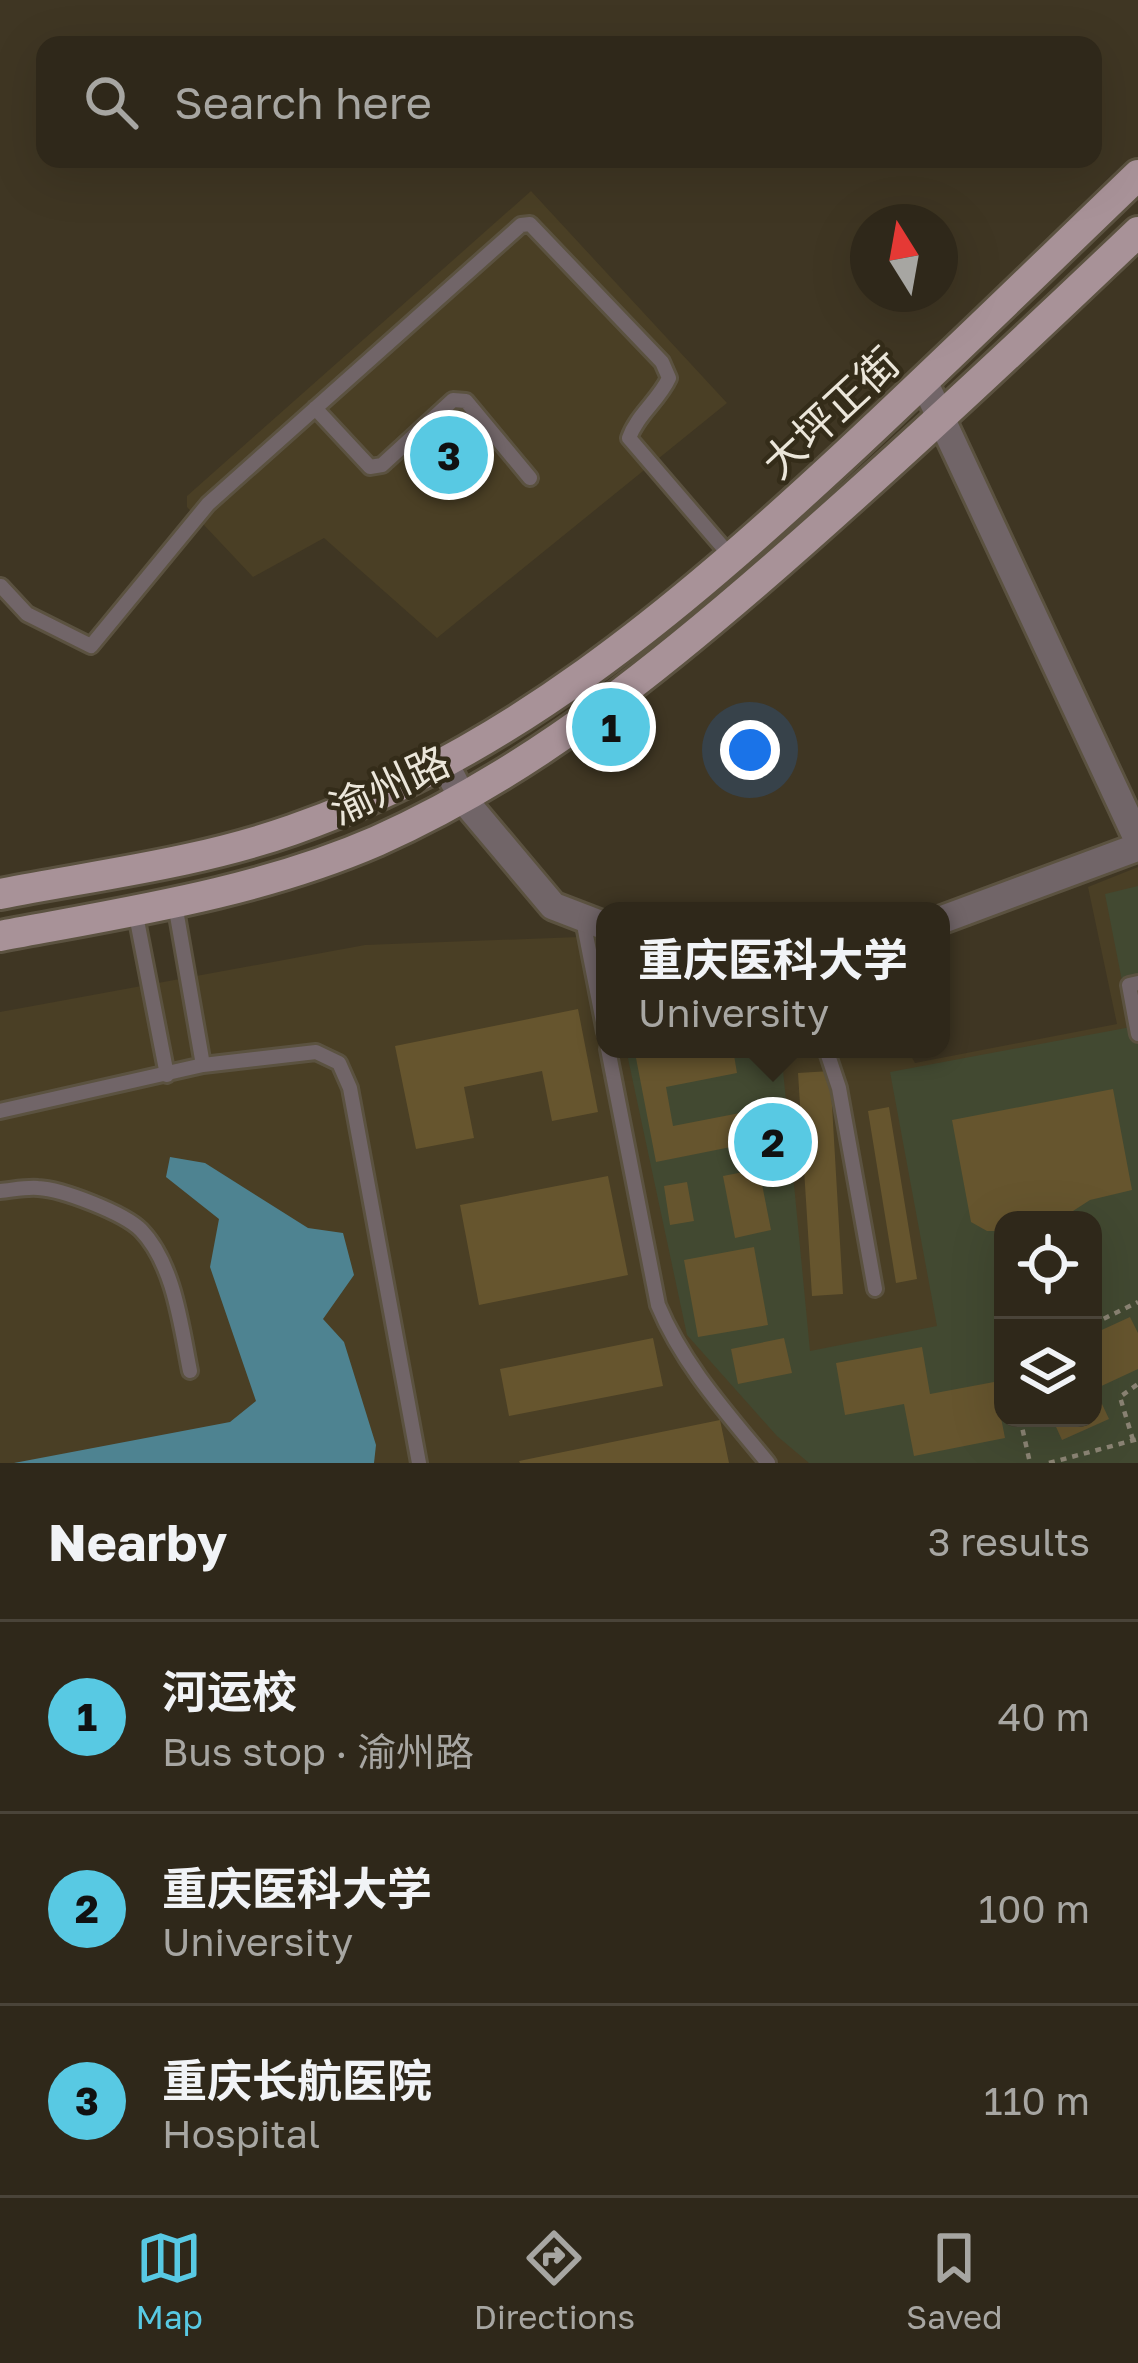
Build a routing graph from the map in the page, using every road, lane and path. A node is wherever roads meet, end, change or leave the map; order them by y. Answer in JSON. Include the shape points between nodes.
{"nodes":[{"id":1,"x":1138,"y":175,"type":"edge"},
{"id":2,"x":1138,"y":232,"type":"edge"},
{"id":3,"x":924,"y":382,"type":"junction"},
{"id":4,"x":315,"y":408,"type":"junction"},
{"id":5,"x":941,"y":420,"type":"junction"},
{"id":6,"x":530,"y":478,"type":"dead end"},
{"id":7,"x":733,"y":559,"type":"junction"},
{"id":8,"x":756,"y":584,"type":"joint"},
{"id":9,"x":1,"y":586,"type":"edge"},
{"id":10,"x":445,"y":764,"type":"junction"},
{"id":11,"x":463,"y":799,"type":"junction"},
{"id":12,"x":1138,"y":843,"type":"edge"},
{"id":13,"x":0,"y":894,"type":"edge"},
{"id":14,"x":175,"y":903,"type":"junction"},
{"id":15,"x":135,"y":910,"type":"junction"},
{"id":16,"x":950,"y":916,"type":"edge"},
{"id":17,"x":594,"y":922,"type":"edge"},
{"id":18,"x":0,"y":937,"type":"edge"},
{"id":19,"x":1138,"y":983,"type":"edge"},
{"id":20,"x":1138,"y":1034,"type":"edge"},
{"id":21,"x":610,"y":1058,"type":"edge"},
{"id":22,"x":829,"y":1058,"type":"edge"},
{"id":23,"x":203,"y":1065,"type":"junction"},
{"id":24,"x":167,"y":1076,"type":"junction"},
{"id":25,"x":0,"y":1111,"type":"edge"},
{"id":26,"x":0,"y":1191,"type":"edge"},
{"id":27,"x":875,"y":1289,"type":"dead end"},
{"id":28,"x":1138,"y":1302,"type":"edge"},
{"id":29,"x":1102,"y":1320,"type":"edge"},
{"id":30,"x":190,"y":1371,"type":"dead end"},
{"id":31,"x":1138,"y":1384,"type":"edge"},
{"id":32,"x":1022,"y":1427,"type":"edge"},
{"id":33,"x":1135,"y":1439,"type":"edge"},
{"id":34,"x":419,"y":1463,"type":"edge"},
{"id":35,"x":768,"y":1463,"type":"edge"},
{"id":36,"x":1030,"y":1463,"type":"edge"},
{"id":37,"x":1049,"y":1463,"type":"edge"}],
"edges":[{"from":1,"to":3,"type":"main road","name":"大坪正街"},
{"from":2,"to":5,"type":"main road","name":"大坪正街"},
{"from":3,"to":5,"type":"street"},
{"from":3,"to":7,"type":"main road","name":"大坪正街"},
{"from":4,"to":6,"type":"lane","via":[[370,467],[453,400],[466,401]]},
{"from":4,"to":7,"type":"lane","via":[[530,224],[662,362],[669,378],[662,395],[629,438]]},
{"from":4,"to":9,"type":"lane","via":[[208,504],[91,646],[27,614]]},
{"from":5,"to":8,"type":"main road","name":"大坪正街"},
{"from":5,"to":12,"type":"street"},
{"from":7,"to":10,"type":"main road","name":"渝州路","via":[[587,675]]},
{"from":8,"to":11,"type":"main road","name":"渝州路","via":[[604,708]]},
{"from":10,"to":11,"type":"street"},
{"from":10,"to":13,"type":"main road","name":"渝州路","via":[[254,842]]},
{"from":11,"to":14,"type":"main road","name":"渝州路","via":[[305,868]]},
{"from":11,"to":17,"type":"street","via":[[553,906]]},
{"from":12,"to":16,"type":"street"},
{"from":14,"to":15,"type":"main road","name":"渝州路"},
{"from":14,"to":23,"type":"lane"},
{"from":15,"to":18,"type":"main road","name":"渝州路"},
{"from":15,"to":24,"type":"lane"},
{"from":19,"to":20,"type":"lane","via":[[1129,985]]},
{"from":21,"to":35,"type":"lane","via":[[658,1305],[704,1384]]},
{"from":22,"to":27,"type":"lane"},
{"from":23,"to":24,"type":"lane"},
{"from":23,"to":34,"type":"lane","via":[[316,1052],[339,1063]]},
{"from":24,"to":25,"type":"lane"},
{"from":26,"to":30,"type":"lane","via":[[40,1188],[98,1205],[140,1229],[162,1264]]},
{"from":28,"to":29,"type":"path"},
{"from":31,"to":33,"type":"path","via":[[1120,1397]]},
{"from":32,"to":36,"type":"path"},
{"from":33,"to":37,"type":"path"}]}
